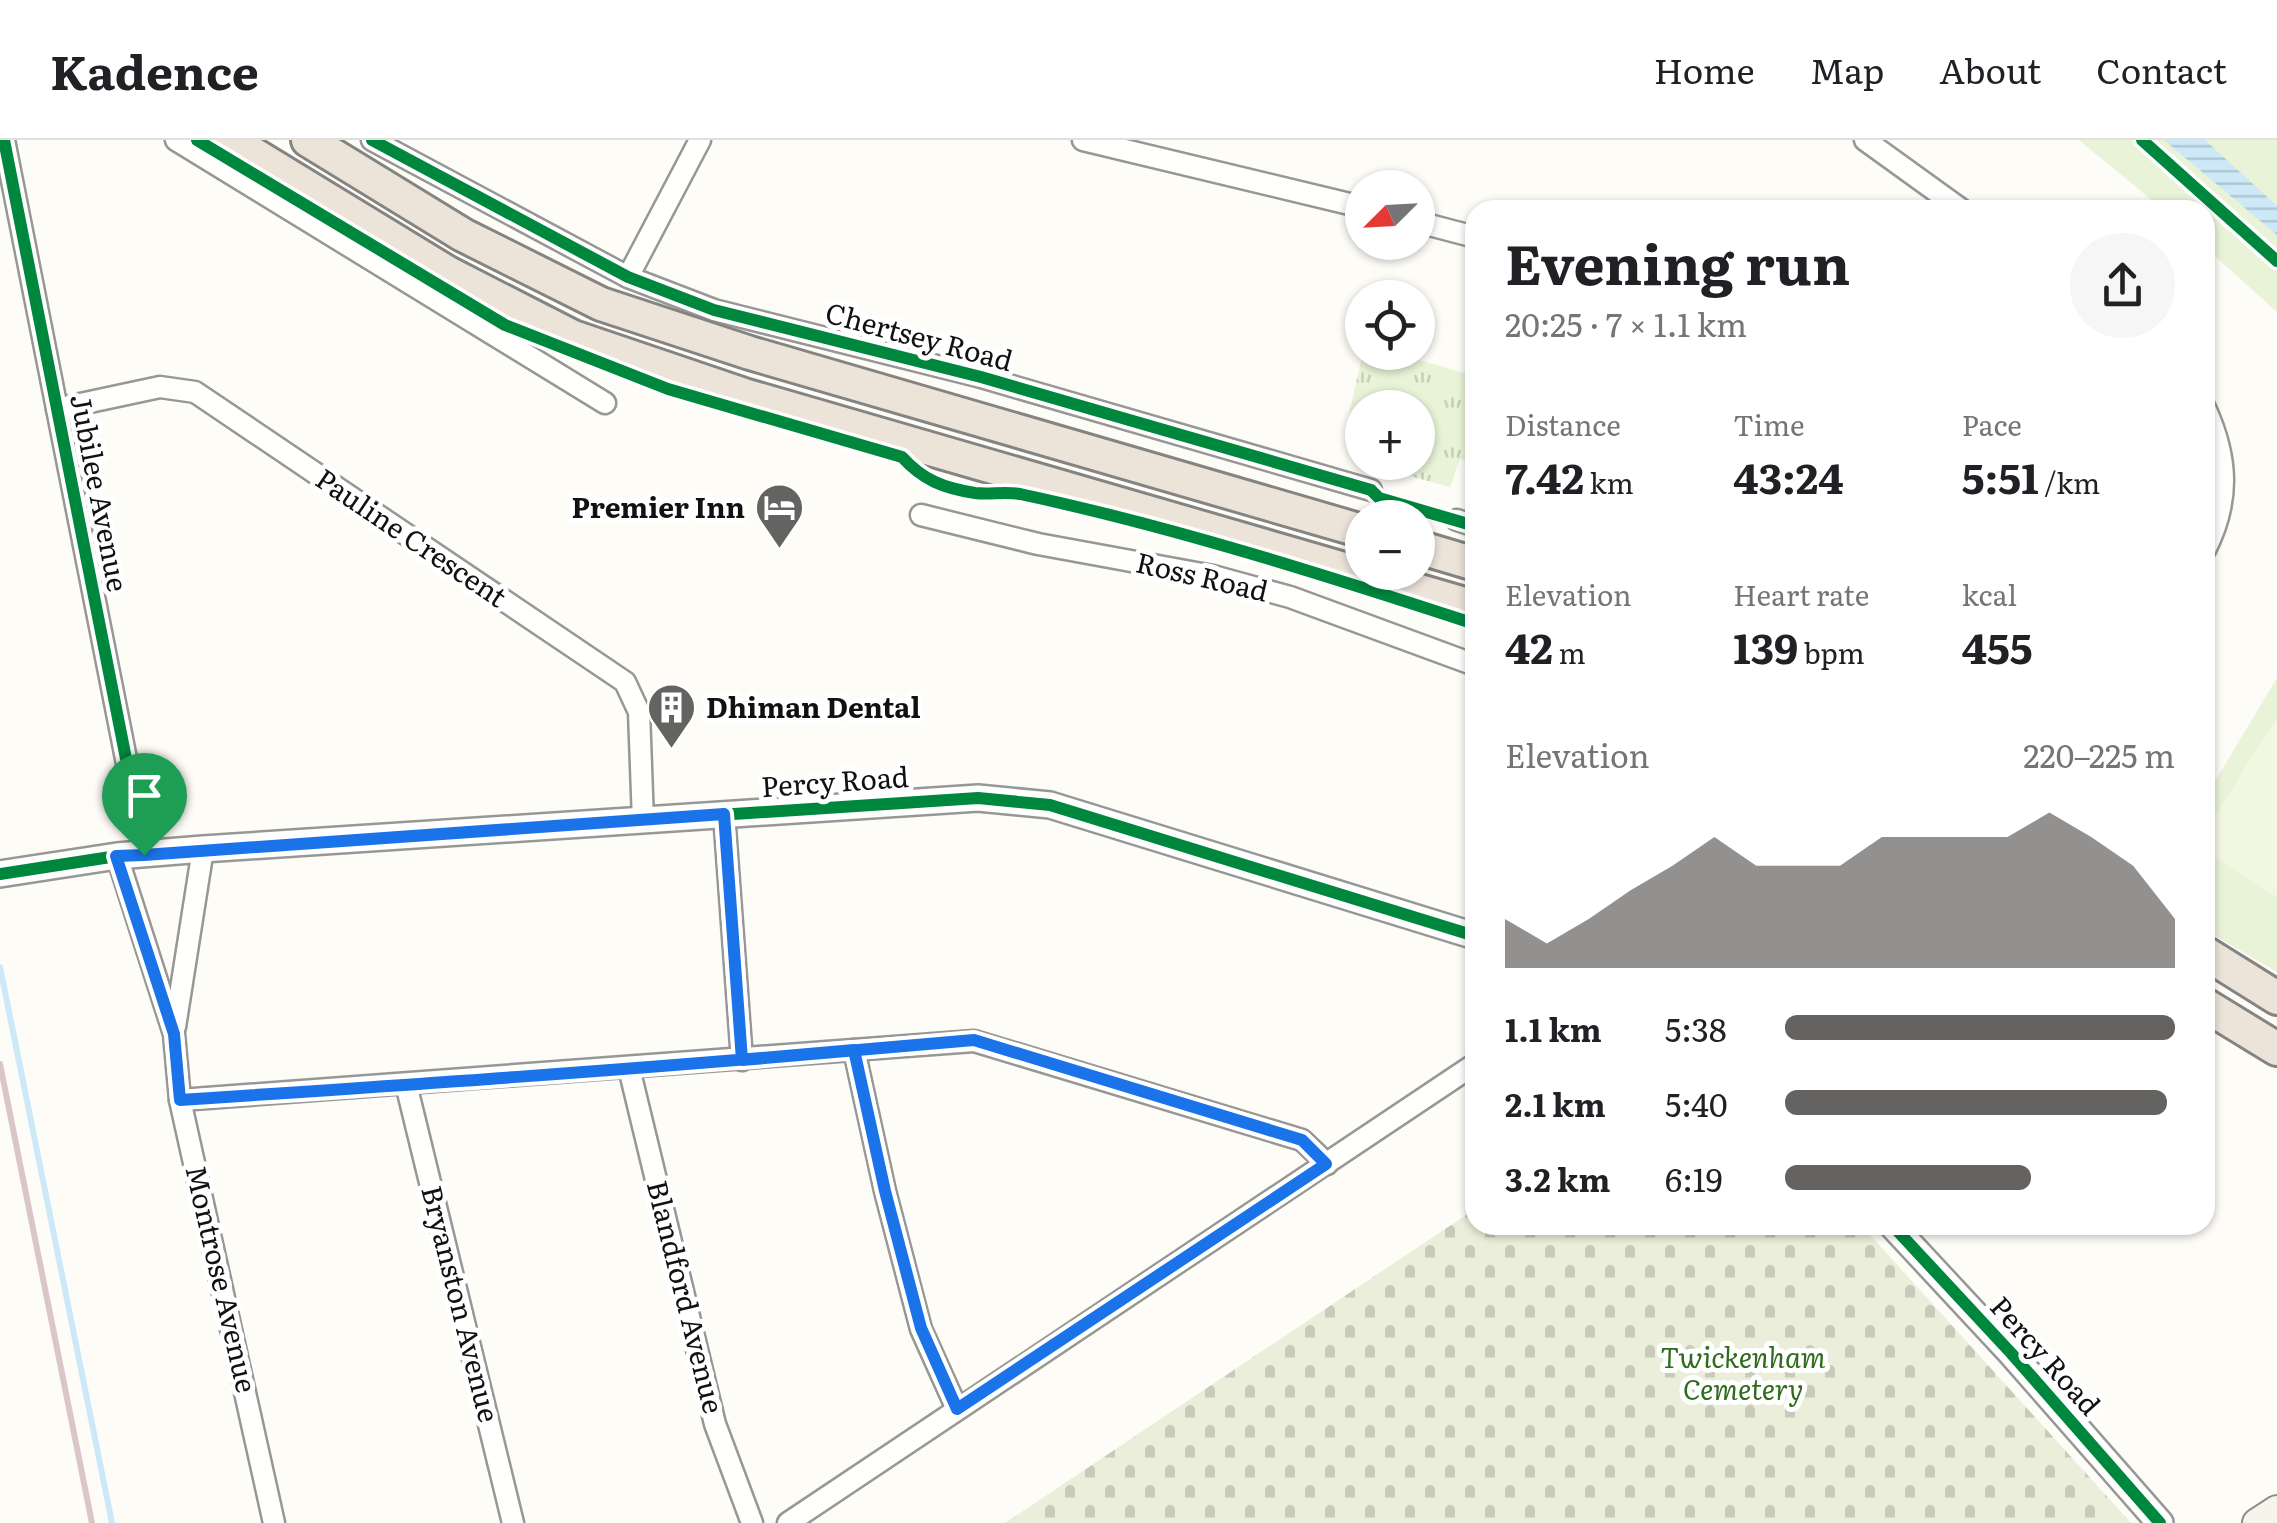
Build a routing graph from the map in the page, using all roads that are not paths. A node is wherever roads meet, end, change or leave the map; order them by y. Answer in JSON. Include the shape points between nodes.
{"nodes":[{"id":1,"x":4,"y":140,"type":"edge"},
{"id":2,"x":176,"y":140,"type":"edge"},
{"id":3,"x":230,"y":140,"type":"edge"},
{"id":4,"x":308,"y":140,"type":"edge"},
{"id":5,"x":372,"y":140,"type":"edge"},
{"id":6,"x":700,"y":140,"type":"edge"},
{"id":7,"x":1087,"y":140,"type":"edge"},
{"id":8,"x":1865,"y":140,"type":"edge"},
{"id":9,"x":352,"y":151,"type":"edge"},
{"id":10,"x":1948,"y":200,"type":"edge"},
{"id":11,"x":1345,"y":204,"type":"edge"},
{"id":12,"x":1435,"y":226,"type":"edge"},
{"id":13,"x":1465,"y":234,"type":"edge"},
{"id":14,"x":628,"y":277,"type":"junction"},
{"id":15,"x":605,"y":403,"type":"dead end"},
{"id":16,"x":57,"y":409,"type":"junction"},
{"id":17,"x":2215,"y":430,"type":"edge"},
{"id":18,"x":1371,"y":490,"type":"dead end"},
{"id":19,"x":922,"y":516,"type":"dead end"},
{"id":20,"x":1345,"y":527,"type":"edge"},
{"id":21,"x":2215,"y":531,"type":"edge"},
{"id":22,"x":1435,"y":552,"type":"edge"},
{"id":23,"x":1465,"y":561,"type":"edge"},
{"id":24,"x":1465,"y":604,"type":"edge"},
{"id":25,"x":1465,"y":660,"type":"edge"},
{"id":26,"x":724,"y":814,"type":"junction"},
{"id":27,"x":643,"y":821,"type":"junction"},
{"id":28,"x":203,"y":849,"type":"junction"},
{"id":29,"x":144,"y":855,"type":"junction"},
{"id":30,"x":116,"y":856,"type":"junction"},
{"id":31,"x":0,"y":874,"type":"edge"},
{"id":32,"x":1465,"y":933,"type":"edge"},
{"id":33,"x":2215,"y":959,"type":"edge"},
{"id":34,"x":2277,"y":998,"type":"edge"},
{"id":35,"x":2215,"y":1011,"type":"edge"},
{"id":36,"x":174,"y":1034,"type":"junction"},
{"id":37,"x":2277,"y":1049,"type":"edge"},
{"id":38,"x":854,"y":1050,"type":"junction"},
{"id":39,"x":742,"y":1060,"type":"junction"},
{"id":40,"x":629,"y":1068,"type":"junction"},
{"id":41,"x":1465,"y":1071,"type":"edge"},
{"id":42,"x":406,"y":1084,"type":"junction"},
{"id":43,"x":180,"y":1100,"type":"junction"},
{"id":44,"x":1326,"y":1164,"type":"junction"},
{"id":45,"x":1901,"y":1235,"type":"edge"},
{"id":46,"x":957,"y":1409,"type":"junction"},
{"id":47,"x":2277,"y":1510,"type":"edge"},
{"id":48,"x":274,"y":1523,"type":"edge"},
{"id":49,"x":513,"y":1523,"type":"edge"},
{"id":50,"x":752,"y":1523,"type":"edge"},
{"id":51,"x":788,"y":1523,"type":"edge"},
{"id":52,"x":2160,"y":1523,"type":"edge"},
{"id":53,"x":2257,"y":1523,"type":"edge"}],
"edges":[{"from":1,"to":16,"type":"street","name":"Jubilee Avenue"},
{"from":2,"to":15,"type":"street"},
{"from":3,"to":24,"type":"highway","via":[[448,272],[573,336],[744,395]]},
{"from":4,"to":9,"type":"highway"},
{"from":5,"to":14,"type":"street","name":"Chertsey Road"},
{"from":6,"to":14,"type":"street"},
{"from":7,"to":11,"type":"street"},
{"from":8,"to":10,"type":"street"},
{"from":9,"to":20,"type":"highway","via":[[463,235],[602,304]]},
{"from":12,"to":13,"type":"street"},
{"from":14,"to":18,"type":"street","name":"Chertsey Road","via":[[714,310],[980,377]]},
{"from":16,"to":27,"type":"street","name":"Pauline Crescent","via":[[160,387],[195,392],[626,682],[639,712]]},
{"from":16,"to":29,"type":"street","name":"Jubilee Avenue"},
{"from":17,"to":21,"type":"street","via":[[2224,478]]},
{"from":19,"to":25,"type":"street","name":"Ross Road","via":[[1213,576]]},
{"from":22,"to":23,"type":"highway"},
{"from":26,"to":27,"type":"street","name":"Percy Road"},
{"from":26,"to":32,"type":"street","name":"Percy Road","via":[[978,798],[1033,802]]},
{"from":26,"to":39,"type":"street"},
{"from":27,"to":28,"type":"street","name":"Percy Road"},
{"from":28,"to":29,"type":"street","name":"Percy Road"},
{"from":28,"to":36,"type":"street","name":"Montrose Avenue"},
{"from":29,"to":30,"type":"street","name":"Percy Road"},
{"from":30,"to":31,"type":"street","name":"Percy Road"},
{"from":30,"to":36,"type":"street","name":"Montrose Avenue"},
{"from":33,"to":34,"type":"highway"},
{"from":35,"to":37,"type":"highway"},
{"from":36,"to":43,"type":"street","name":"Montrose Avenue"},
{"from":38,"to":39,"type":"street"},
{"from":38,"to":44,"type":"street","via":[[974,1040],[1302,1140]]},
{"from":38,"to":46,"type":"street","via":[[921,1328]]},
{"from":39,"to":40,"type":"street"},
{"from":40,"to":42,"type":"street"},
{"from":40,"to":50,"type":"street","name":"Blandford Avenue","via":[[716,1424]]},
{"from":41,"to":44,"type":"street"},
{"from":42,"to":43,"type":"street"},
{"from":42,"to":49,"type":"street","name":"Bryanston Avenue"},
{"from":43,"to":48,"type":"street","name":"Montrose Avenue"},
{"from":44,"to":46,"type":"street"},
{"from":45,"to":52,"type":"street","name":"Percy Road"},
{"from":46,"to":51,"type":"street"},
{"from":47,"to":53,"type":"main road"}]}
